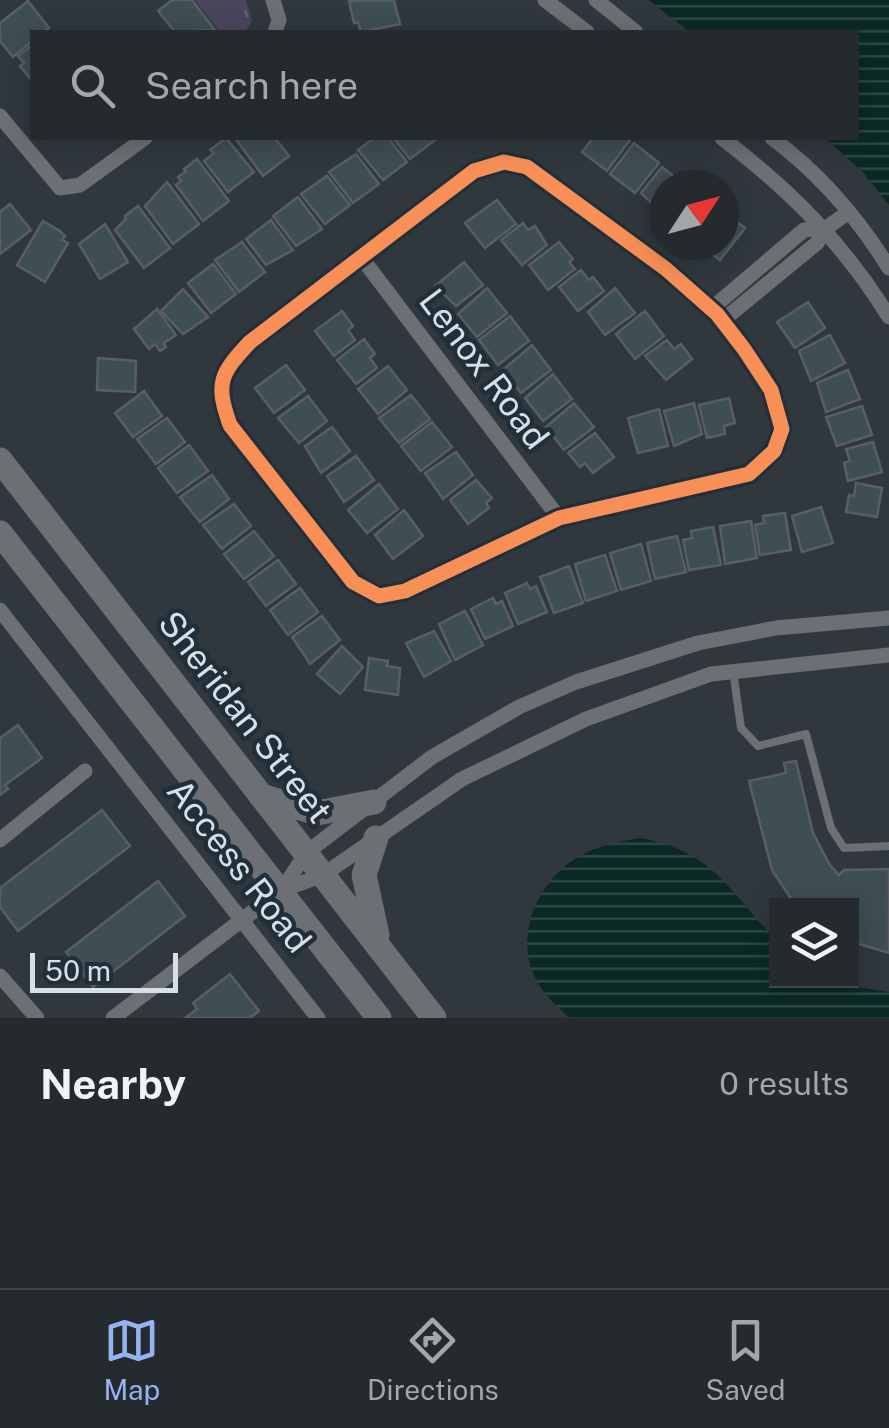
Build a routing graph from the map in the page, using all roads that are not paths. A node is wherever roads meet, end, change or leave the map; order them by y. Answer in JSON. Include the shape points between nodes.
{"nodes":[{"id":1,"x":274,"y":0,"type":"edge"},
{"id":2,"x":544,"y":0,"type":"edge"},
{"id":3,"x":596,"y":0,"type":"edge"},
{"id":4,"x":276,"y":30,"type":"edge"},
{"id":5,"x":584,"y":30,"type":"edge"},
{"id":6,"x":634,"y":30,"type":"edge"},
{"id":7,"x":0,"y":116,"type":"edge"},
{"id":8,"x":142,"y":140,"type":"edge"},
{"id":9,"x":724,"y":140,"type":"edge"},
{"id":10,"x":774,"y":140,"type":"edge"},
{"id":11,"x":849,"y":212,"type":"junction"},
{"id":12,"x":826,"y":228,"type":"junction"},
{"id":13,"x":361,"y":256,"type":"junction"},
{"id":14,"x":889,"y":268,"type":"edge"},
{"id":15,"x":717,"y":315,"type":"junction"},
{"id":16,"x":889,"y":317,"type":"edge"},
{"id":17,"x":0,"y":460,"type":"edge"},
{"id":18,"x":559,"y":518,"type":"junction"},
{"id":19,"x":0,"y":532,"type":"edge"},
{"id":20,"x":0,"y":610,"type":"edge"},
{"id":21,"x":889,"y":618,"type":"edge"},
{"id":22,"x":889,"y":655,"type":"edge"},
{"id":23,"x":733,"y":670,"type":"junction"},
{"id":24,"x":85,"y":771,"type":"dead end"},
{"id":25,"x":262,"y":796,"type":"junction"},
{"id":26,"x":374,"y":802,"type":"junction"},
{"id":27,"x":376,"y":838,"type":"junction"},
{"id":28,"x":0,"y":840,"type":"edge"},
{"id":29,"x":889,"y":846,"type":"edge"},
{"id":30,"x":306,"y":853,"type":"junction"},
{"id":31,"x":323,"y":875,"type":"junction"},
{"id":32,"x":280,"y":891,"type":"junction"},
{"id":33,"x":244,"y":920,"type":"junction"},
{"id":34,"x":380,"y":949,"type":"junction"},
{"id":35,"x":0,"y":976,"type":"edge"},
{"id":36,"x":38,"y":1018,"type":"edge"},
{"id":37,"x":113,"y":1018,"type":"edge"},
{"id":38,"x":318,"y":1018,"type":"edge"},
{"id":39,"x":379,"y":1018,"type":"edge"},
{"id":40,"x":434,"y":1018,"type":"edge"}],
"edges":[{"from":1,"to":4,"type":"street"},
{"from":2,"to":5,"type":"street"},
{"from":3,"to":6,"type":"street"},
{"from":7,"to":8,"type":"street","via":[[60,188],[80,185]]},
{"from":9,"to":12,"type":"street"},
{"from":10,"to":11,"type":"street"},
{"from":11,"to":12,"type":"street"},
{"from":11,"to":14,"type":"street"},
{"from":12,"to":15,"type":"street","via":[[817,243]]},
{"from":12,"to":16,"type":"street"},
{"from":13,"to":15,"type":"street","via":[[474,170],[504,162],[527,167]]},
{"from":13,"to":18,"type":"street","name":"Lenox Road"},
{"from":13,"to":18,"type":"street","via":[[228,366],[219,395],[230,425],[353,582],[378,596],[405,591]]},
{"from":15,"to":18,"type":"street","via":[[771,390],[782,429],[774,451],[750,474]]},
{"from":17,"to":25,"type":"main road","name":"Sheridan Street"},
{"from":19,"to":32,"type":"main road"},
{"from":20,"to":33,"type":"street","name":"Access Road"},
{"from":21,"to":26,"type":"street","via":[[698,643],[576,682],[519,706],[432,757]]},
{"from":22,"to":23,"type":"street"},
{"from":23,"to":27,"type":"street","via":[[586,718],[462,779]]},
{"from":23,"to":29,"type":"lane","via":[[741,728],[758,746],[806,734],[831,828],[844,848]]},
{"from":24,"to":28,"type":"street"},
{"from":25,"to":26,"type":"main road","via":[[317,813]]},
{"from":25,"to":30,"type":"main road","name":"Sheridan Street"},
{"from":26,"to":30,"type":"street"},
{"from":27,"to":31,"type":"street"},
{"from":27,"to":34,"type":"main road","via":[[364,875]]},
{"from":30,"to":31,"type":"main road","name":"Sheridan Street"},
{"from":30,"to":32,"type":"street"},
{"from":31,"to":32,"type":"street"},
{"from":31,"to":34,"type":"main road","name":"Sheridan Street"},
{"from":32,"to":33,"type":"street"},
{"from":32,"to":39,"type":"main road"},
{"from":33,"to":37,"type":"street"},
{"from":33,"to":38,"type":"street","name":"Access Road"},
{"from":34,"to":40,"type":"main road","name":"Sheridan Street"},
{"from":35,"to":36,"type":"street"}]}
